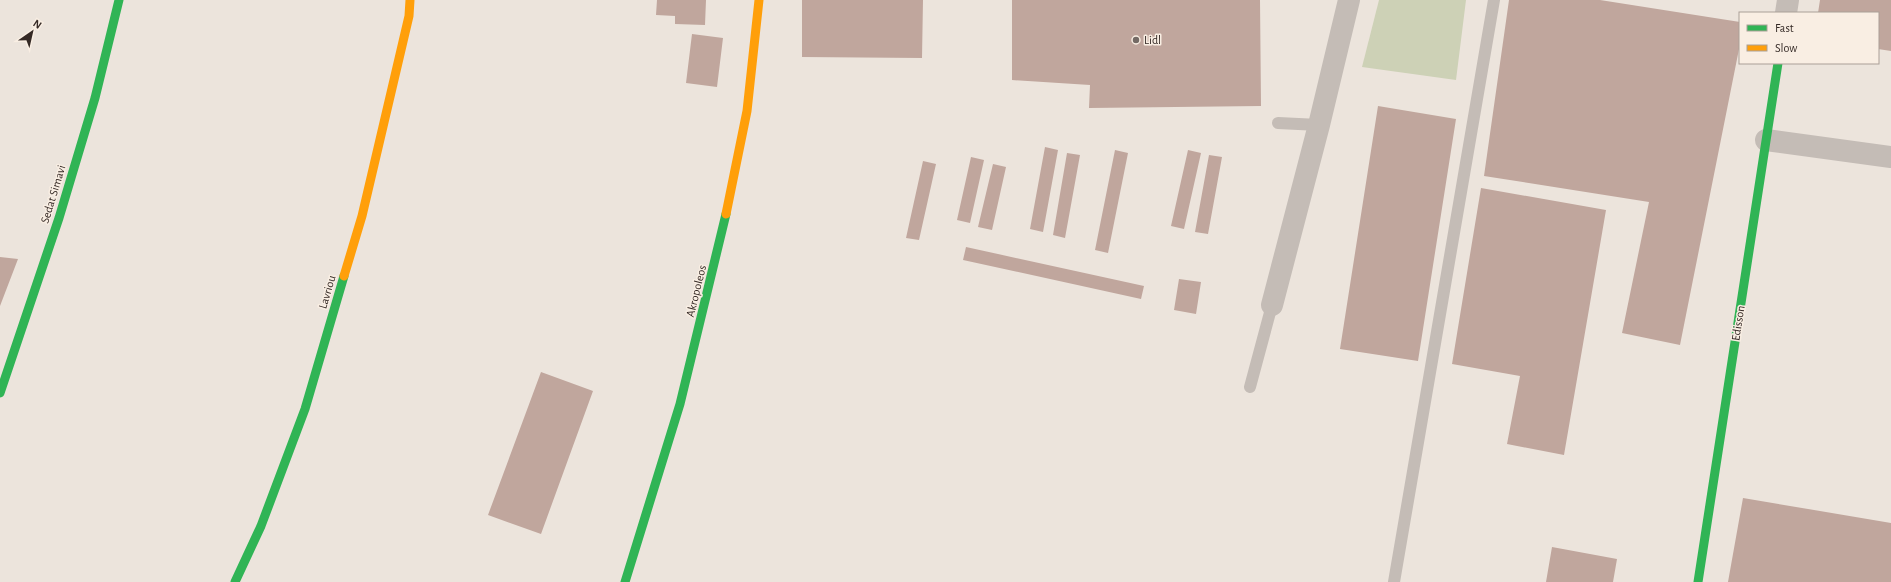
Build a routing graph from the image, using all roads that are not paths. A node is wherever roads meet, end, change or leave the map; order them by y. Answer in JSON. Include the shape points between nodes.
{"nodes":[{"id":1,"x":119,"y":0,"type":"edge"},
{"id":2,"x":410,"y":0,"type":"edge"},
{"id":3,"x":759,"y":0,"type":"edge"},
{"id":4,"x":1349,"y":0,"type":"edge"},
{"id":5,"x":1494,"y":0,"type":"edge"},
{"id":6,"x":1788,"y":0,"type":"edge"},
{"id":7,"x":1786,"y":12,"type":"edge"},
{"id":8,"x":1778,"y":64,"type":"edge"},
{"id":9,"x":1278,"y":123,"type":"dead end"},
{"id":10,"x":1319,"y":125,"type":"junction"},
{"id":11,"x":1766,"y":140,"type":"junction"},
{"id":12,"x":1891,"y":157,"type":"edge"},
{"id":13,"x":1272,"y":305,"type":"joint"},
{"id":14,"x":1250,"y":388,"type":"dead end"},
{"id":15,"x":0,"y":393,"type":"edge"},
{"id":16,"x":236,"y":582,"type":"edge"},
{"id":17,"x":626,"y":582,"type":"edge"},
{"id":18,"x":1394,"y":582,"type":"edge"},
{"id":19,"x":1698,"y":582,"type":"edge"}],
"edges":[{"from":1,"to":15,"type":"street","name":"Sedat Simavi","via":[[95,98],[59,218]]},
{"from":2,"to":16,"type":"street","name":"Lavriou","via":[[407,24],[362,216],[305,409],[261,526]]},
{"from":3,"to":17,"type":"street","name":"Akropoleos","via":[[747,111],[718,255],[680,404]]},
{"from":4,"to":10,"type":"street"},
{"from":5,"to":18,"type":"lane"},
{"from":6,"to":7,"type":"street"},
{"from":8,"to":11,"type":"street","name":"Edisson"},
{"from":9,"to":10,"type":"lane"},
{"from":10,"to":13,"type":"street"},
{"from":11,"to":12,"type":"street"},
{"from":11,"to":19,"type":"street","name":"Edisson"},
{"from":13,"to":14,"type":"lane"}]}
